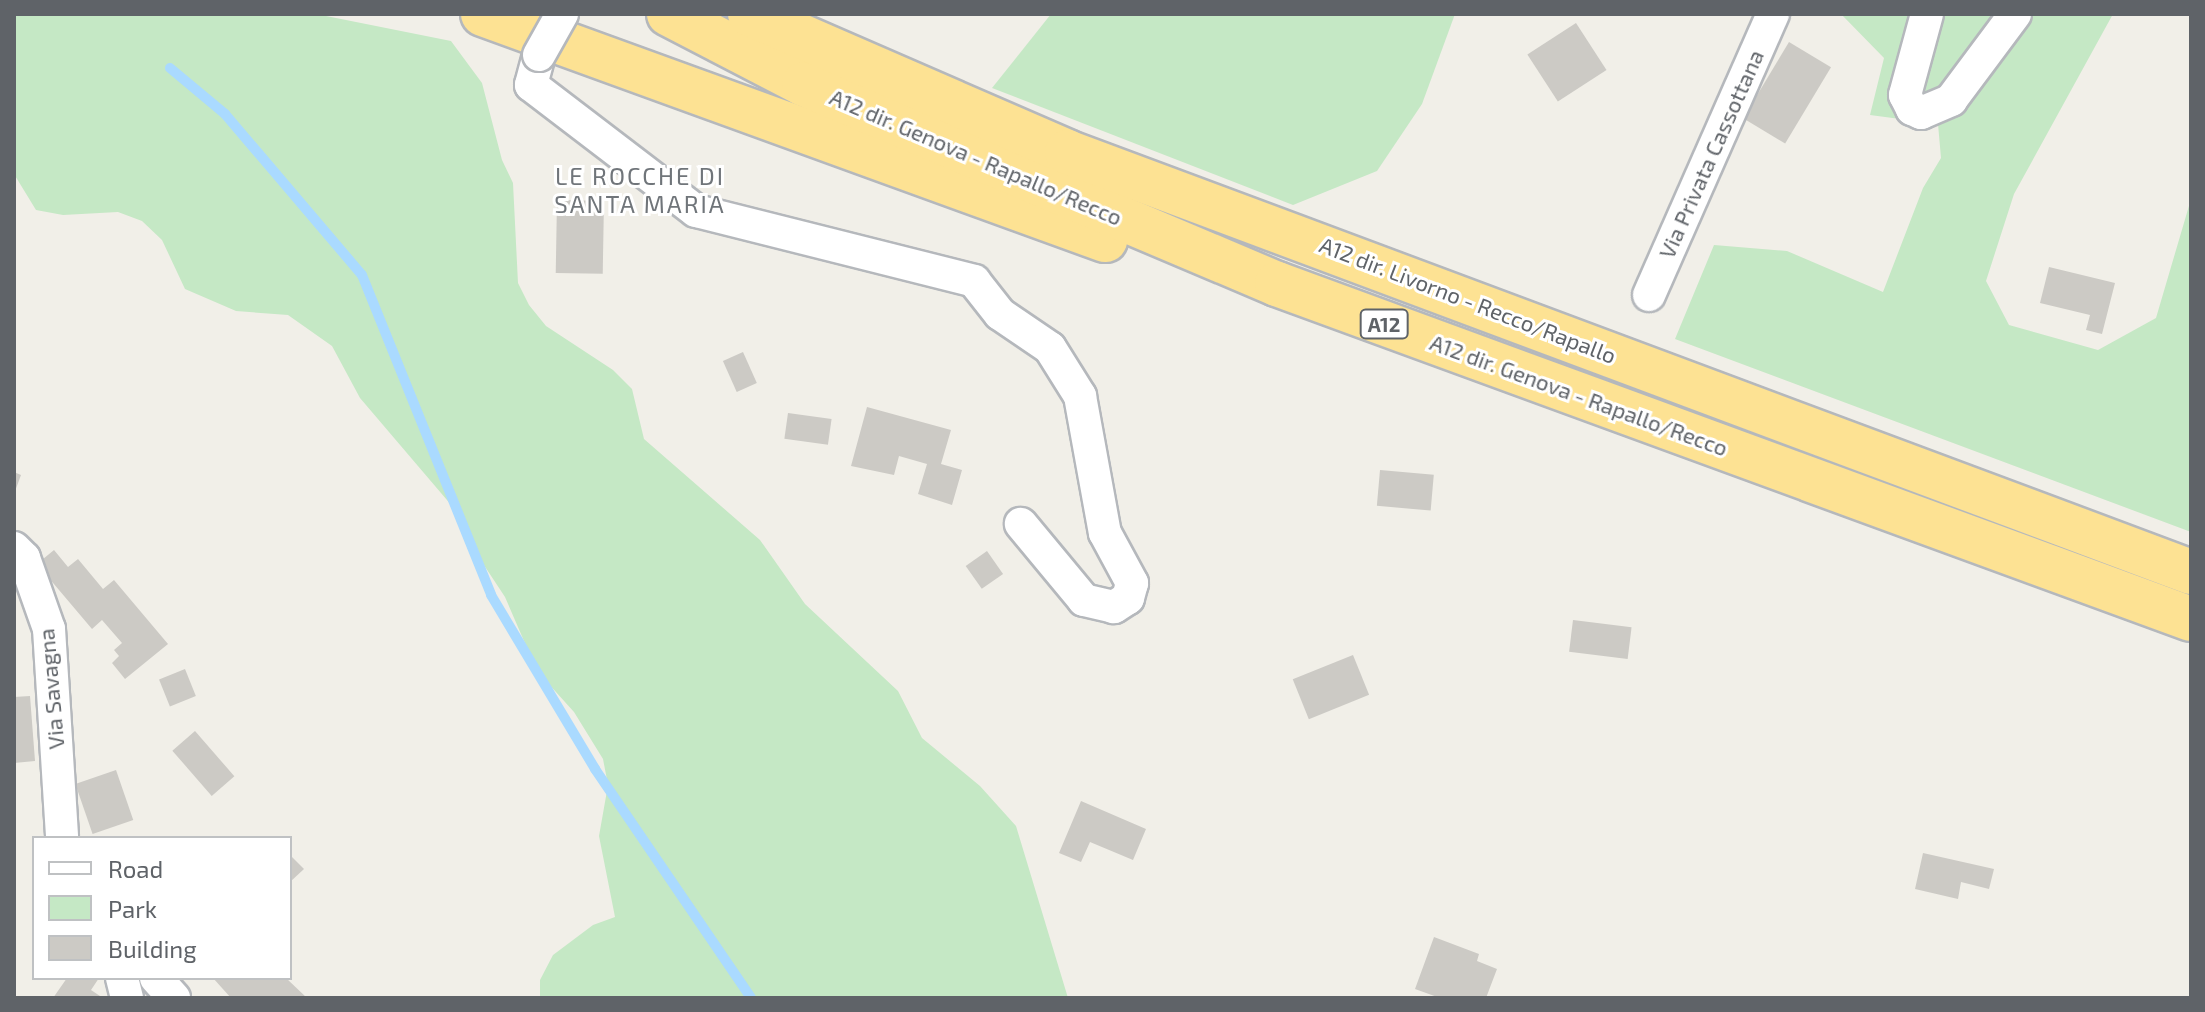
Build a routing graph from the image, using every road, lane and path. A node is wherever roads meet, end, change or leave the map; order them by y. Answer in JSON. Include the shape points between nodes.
{"nodes":[{"id":1,"x":483,"y":14,"type":"edge"},
{"id":2,"x":562,"y":14,"type":"edge"},
{"id":3,"x":669,"y":14,"type":"edge"},
{"id":4,"x":1773,"y":14,"type":"edge"},
{"id":5,"x":1927,"y":14,"type":"edge"},
{"id":6,"x":2015,"y":14,"type":"edge"},
{"id":7,"x":769,"y":18,"type":"edge"},
{"id":8,"x":1277,"y":284,"type":"junction"},
{"id":9,"x":1649,"y":295,"type":"dead end"},
{"id":10,"x":1021,"y":524,"type":"dead end"},
{"id":11,"x":14,"y":548,"type":"edge"},
{"id":12,"x":2191,"y":572,"type":"edge"},
{"id":13,"x":2191,"y":619,"type":"edge"},
{"id":14,"x":62,"y":836,"type":"edge"},
{"id":15,"x":158,"y":980,"type":"edge"},
{"id":16,"x":174,"y":998,"type":"edge"}],
"edges":[{"from":1,"to":8,"type":"highway","via":[[1085,235]]},
{"from":2,"to":10,"type":"street","bridge":true,"via":[[539,55],[531,85],[696,211],[974,281],[1000,314],[1050,348],[1080,396],[1105,533],[1132,583],[1128,598],[1114,607],[1084,600]]},
{"from":3,"to":8,"type":"highway","name":"A12 dir. Genova - Rapallo/Recco","number":"A12","via":[[804,84]]},
{"from":4,"to":9,"type":"street","name":"Via Privata Cassottana"},
{"from":5,"to":6,"type":"street","via":[[1905,95],[1912,109],[1921,113],[1951,100]]},
{"from":7,"to":12,"type":"highway","name":"A12 dir. Livorno - Recco/Rapallo","number":"A12","via":[[1067,152]]},
{"from":8,"to":13,"type":"highway","name":"A12 dir. Genova - Rapallo/Recco","number":"A12"},
{"from":11,"to":14,"type":"street","name":"Via Savagna","via":[[24,558],[49,629]]},
{"from":15,"to":16,"type":"street"}]}
